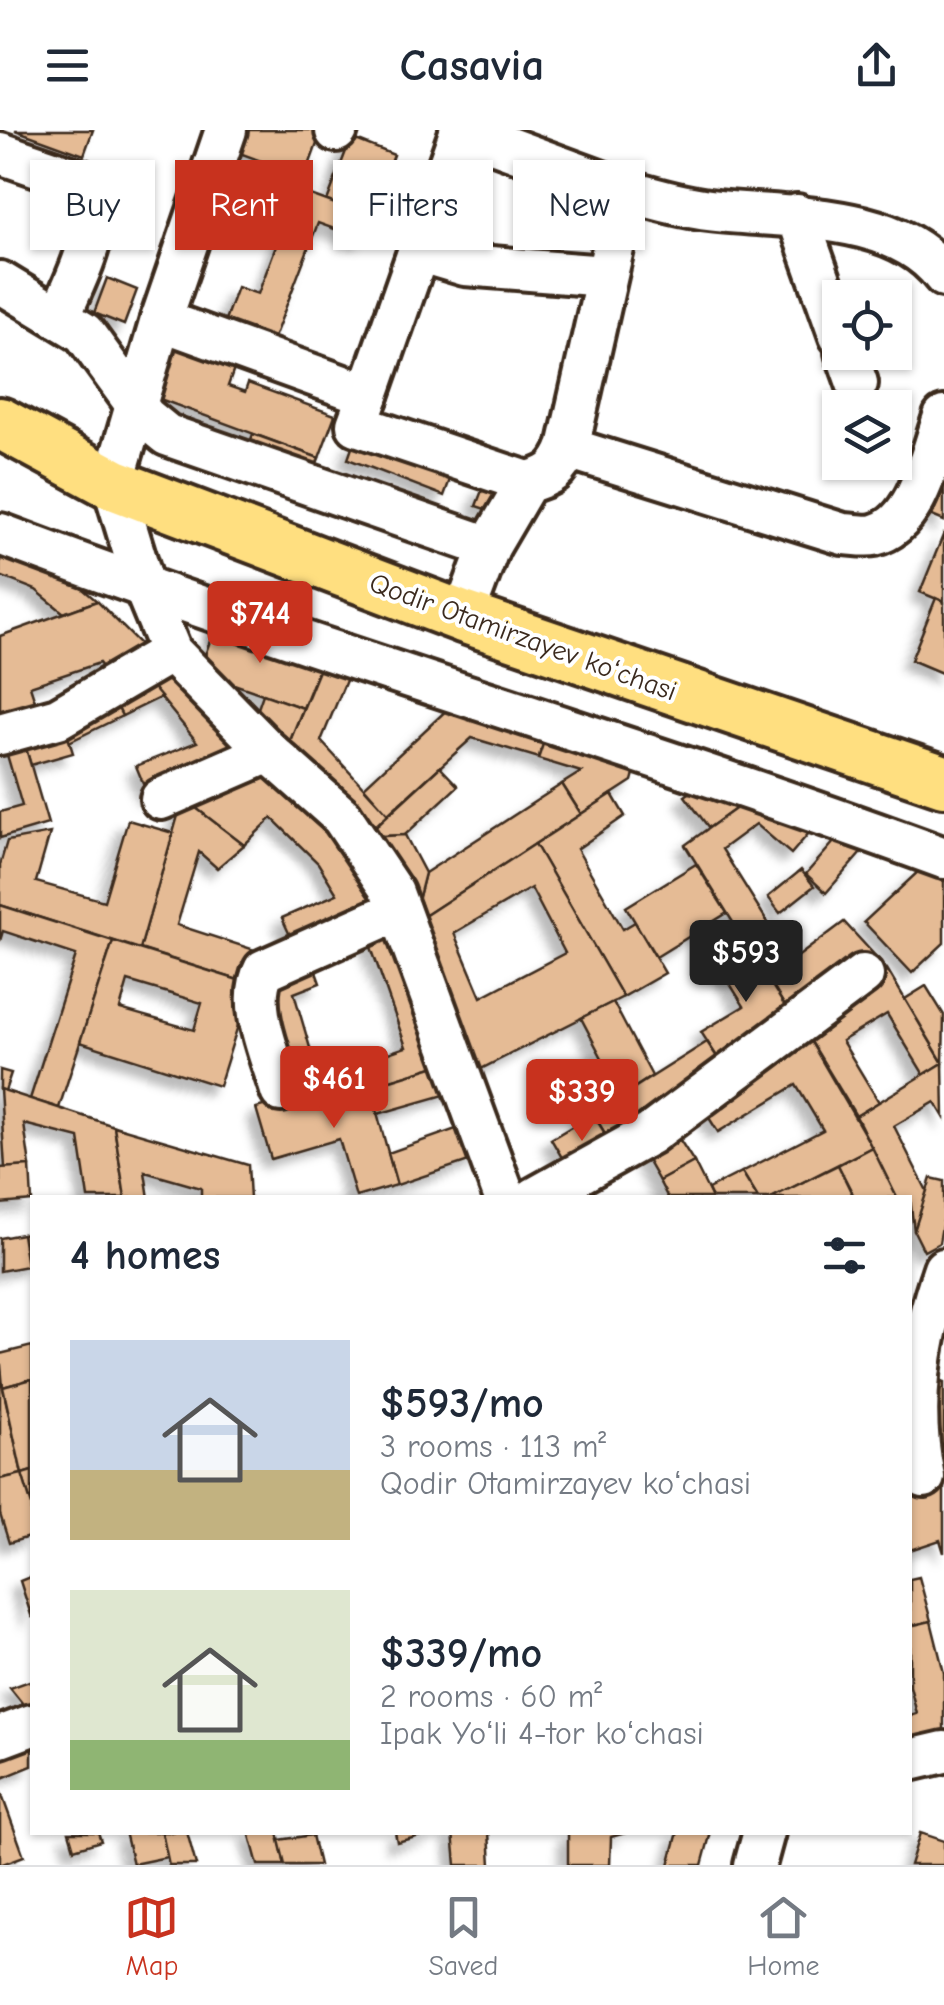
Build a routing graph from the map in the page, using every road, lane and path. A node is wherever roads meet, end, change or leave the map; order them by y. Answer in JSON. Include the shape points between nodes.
{"nodes":[{"id":1,"x":226,"y":130,"type":"edge"},
{"id":2,"x":460,"y":130,"type":"edge"},
{"id":3,"x":0,"y":153,"type":"edge"},
{"id":4,"x":542,"y":160,"type":"edge"},
{"id":5,"x":645,"y":196,"type":"edge"},
{"id":6,"x":796,"y":216,"type":"junction"},
{"id":7,"x":611,"y":250,"type":"edge"},
{"id":8,"x":418,"y":251,"type":"junction"},
{"id":9,"x":605,"y":276,"type":"junction"},
{"id":10,"x":944,"y":276,"type":"edge"},
{"id":11,"x":0,"y":282,"type":"edge"},
{"id":12,"x":822,"y":287,"type":"edge"},
{"id":13,"x":60,"y":317,"type":"junction"},
{"id":14,"x":161,"y":320,"type":"junction"},
{"id":15,"x":368,"y":395,"type":"junction"},
{"id":16,"x":136,"y":405,"type":"junction"},
{"id":17,"x":944,"y":416,"type":"edge"},
{"id":18,"x":13,"y":436,"type":"edge"},
{"id":19,"x":568,"y":448,"type":"junction"},
{"id":20,"x":527,"y":482,"type":"junction"},
{"id":21,"x":113,"y":484,"type":"junction"},
{"id":22,"x":0,"y":534,"type":"edge"},
{"id":23,"x":489,"y":547,"type":"junction"},
{"id":24,"x":145,"y":589,"type":"junction"},
{"id":25,"x":463,"y":617,"type":"junction"},
{"id":26,"x":171,"y":652,"type":"junction"},
{"id":27,"x":0,"y":734,"type":"edge"},
{"id":28,"x":269,"y":752,"type":"junction"},
{"id":29,"x":944,"y":782,"type":"edge"},
{"id":30,"x":162,"y":799,"type":"dead end"},
{"id":31,"x":944,"y":858,"type":"edge"},
{"id":32,"x":399,"y":910,"type":"junction"},
{"id":33,"x":863,"y":974,"type":"dead end"},
{"id":34,"x":281,"y":1091,"type":"dead end"},
{"id":35,"x":503,"y":1195,"type":"edge"},
{"id":36,"x":540,"y":1195,"type":"edge"},
{"id":37,"x":944,"y":1269,"type":"edge"},
{"id":38,"x":926,"y":1477,"type":"edge"},
{"id":39,"x":30,"y":1726,"type":"edge"},
{"id":40,"x":0,"y":1736,"type":"edge"},
{"id":41,"x":944,"y":1752,"type":"edge"},
{"id":42,"x":912,"y":1760,"type":"edge"},
{"id":43,"x":763,"y":1835,"type":"edge"},
{"id":44,"x":755,"y":1865,"type":"edge"}],
"edges":[{"from":1,"to":14,"type":"street"},
{"from":2,"to":4,"type":"street"},
{"from":2,"to":8,"type":"street"},
{"from":3,"to":13,"type":"street","via":[[82,181],[94,202],[93,230]]},
{"from":5,"to":6,"type":"street","via":[[691,208]]},
{"from":6,"to":10,"type":"street","via":[[870,231]]},
{"from":6,"to":12,"type":"street"},
{"from":7,"to":9,"type":"street"},
{"from":8,"to":9,"type":"street","via":[[465,265]]},
{"from":8,"to":15,"type":"street"},
{"from":9,"to":19,"type":"street"},
{"from":11,"to":13,"type":"street"},
{"from":13,"to":16,"type":"street","via":[[102,353]]},
{"from":14,"to":15,"type":"street"},
{"from":14,"to":16,"type":"street"},
{"from":15,"to":20,"type":"street","via":[[357,424]]},
{"from":16,"to":21,"type":"street"},
{"from":16,"to":23,"type":"street","via":[[168,436]]},
{"from":17,"to":19,"type":"street","via":[[899,522],[874,535],[842,534]]},
{"from":18,"to":21,"type":"main road","name":"Qodir Otamirzayev koʻchasi"},
{"from":19,"to":20,"type":"street","via":[[547,478]]},
{"from":20,"to":23,"type":"street"},
{"from":21,"to":24,"type":"street"},
{"from":21,"to":25,"type":"main road","name":"Qodir Otamirzayev koʻchasi"},
{"from":22,"to":24,"type":"street"},
{"from":23,"to":25,"type":"street"},
{"from":24,"to":26,"type":"street"},
{"from":24,"to":31,"type":"street","via":[[753,788]]},
{"from":25,"to":29,"type":"main road","name":"Qodir Otamirzayev koʻchasi"},
{"from":26,"to":27,"type":"street","via":[[58,718]]},
{"from":26,"to":28,"type":"street"},
{"from":28,"to":30,"type":"street"},
{"from":28,"to":32,"type":"street","via":[[358,835]]},
{"from":32,"to":34,"type":"street","via":[[264,970],[257,1002]]},
{"from":32,"to":35,"type":"street"},
{"from":33,"to":36,"type":"street","via":[[650,1134]]},
{"from":37,"to":38,"type":"street","via":[[919,1366],[916,1439]]},
{"from":39,"to":40,"type":"street"},
{"from":41,"to":42,"type":"street"},
{"from":43,"to":44,"type":"street"}]}
